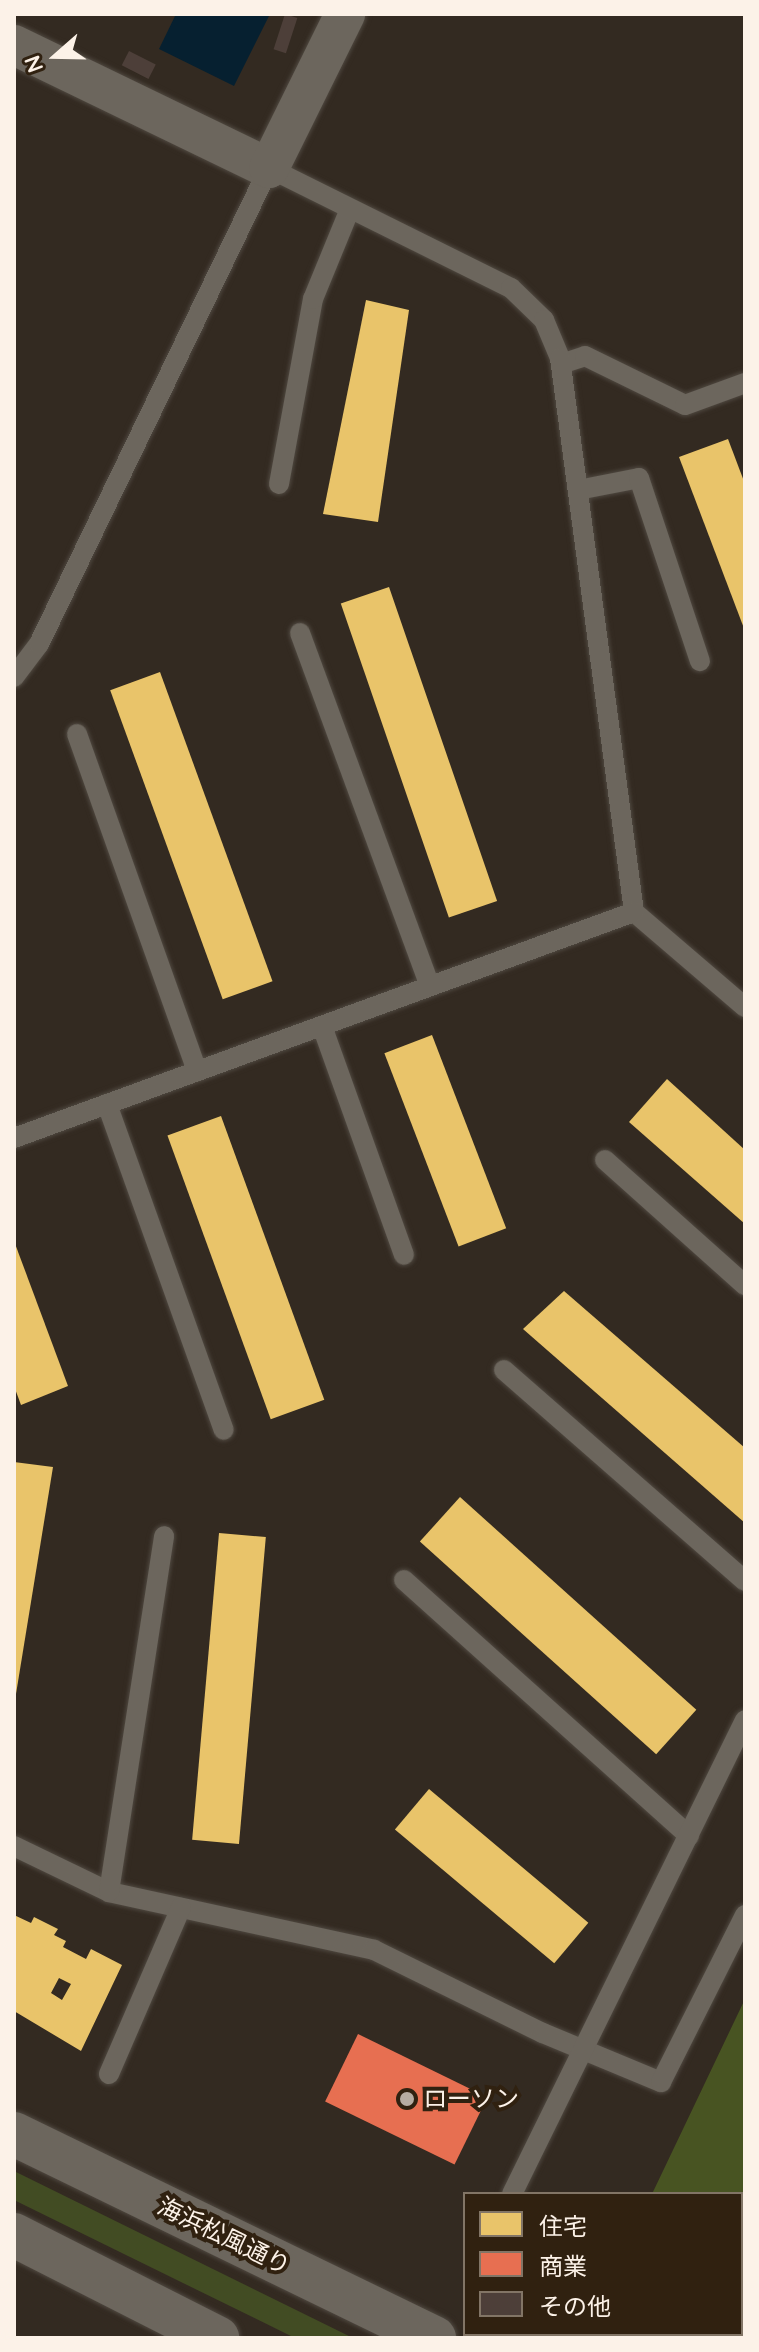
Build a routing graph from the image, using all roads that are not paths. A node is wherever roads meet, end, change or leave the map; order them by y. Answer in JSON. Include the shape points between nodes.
{"nodes":[{"id":1,"x":345,"y":14,"type":"edge"},
{"id":2,"x":14,"y":45,"type":"edge"},
{"id":3,"x":269,"y":168,"type":"junction"},
{"id":4,"x":350,"y":209,"type":"junction"},
{"id":5,"x":561,"y":364,"type":"junction"},
{"id":6,"x":745,"y":383,"type":"edge"},
{"id":7,"x":279,"y":484,"type":"dead end"},
{"id":8,"x":578,"y":490,"type":"junction"},
{"id":9,"x":300,"y":633,"type":"dead end"},
{"id":10,"x":700,"y":661,"type":"dead end"},
{"id":11,"x":14,"y":677,"type":"edge"},
{"id":12,"x":77,"y":734,"type":"dead end"},
{"id":13,"x":634,"y":912,"type":"junction"},
{"id":14,"x":430,"y":986,"type":"junction"},
{"id":15,"x":745,"y":1007,"type":"edge"},
{"id":16,"x":322,"y":1026,"type":"junction"},
{"id":17,"x":197,"y":1071,"type":"junction"},
{"id":18,"x":107,"y":1104,"type":"junction"},
{"id":19,"x":14,"y":1138,"type":"edge"},
{"id":20,"x":605,"y":1160,"type":"dead end"},
{"id":21,"x":404,"y":1255,"type":"dead end"},
{"id":22,"x":745,"y":1285,"type":"edge"},
{"id":23,"x":504,"y":1370,"type":"dead end"},
{"id":24,"x":224,"y":1430,"type":"dead end"},
{"id":25,"x":164,"y":1536,"type":"dead end"},
{"id":26,"x":404,"y":1580,"type":"dead end"},
{"id":27,"x":745,"y":1581,"type":"edge"},
{"id":28,"x":745,"y":1720,"type":"edge"},
{"id":29,"x":689,"y":1836,"type":"junction"},
{"id":30,"x":14,"y":1846,"type":"edge"},
{"id":31,"x":109,"y":1892,"type":"junction"},
{"id":32,"x":181,"y":1908,"type":"junction"},
{"id":33,"x":745,"y":1915,"type":"edge"},
{"id":34,"x":583,"y":2050,"type":"junction"},
{"id":35,"x":109,"y":2074,"type":"dead end"},
{"id":36,"x":14,"y":2134,"type":"edge"},
{"id":37,"x":513,"y":2192,"type":"edge"},
{"id":38,"x":14,"y":2235,"type":"edge"},
{"id":39,"x":217,"y":2338,"type":"edge"},
{"id":40,"x":434,"y":2338,"type":"edge"}],
"edges":[{"from":1,"to":3,"type":"street"},
{"from":2,"to":3,"type":"street"},
{"from":3,"to":4,"type":"lane"},
{"from":3,"to":11,"type":"lane","via":[[39,644]]},
{"from":4,"to":5,"type":"lane","via":[[511,288],[544,320]]},
{"from":4,"to":7,"type":"lane","via":[[313,299]]},
{"from":5,"to":6,"type":"lane","via":[[585,356],[685,405]]},
{"from":5,"to":8,"type":"lane"},
{"from":8,"to":10,"type":"lane","via":[[639,478]]},
{"from":8,"to":13,"type":"lane"},
{"from":9,"to":14,"type":"lane"},
{"from":12,"to":17,"type":"lane"},
{"from":13,"to":14,"type":"lane"},
{"from":13,"to":15,"type":"lane"},
{"from":14,"to":16,"type":"lane"},
{"from":16,"to":17,"type":"lane"},
{"from":16,"to":21,"type":"lane"},
{"from":17,"to":18,"type":"lane"},
{"from":18,"to":19,"type":"lane"},
{"from":18,"to":24,"type":"lane"},
{"from":20,"to":22,"type":"lane"},
{"from":23,"to":27,"type":"lane"},
{"from":25,"to":31,"type":"lane"},
{"from":26,"to":29,"type":"lane"},
{"from":28,"to":29,"type":"lane"},
{"from":29,"to":34,"type":"lane"},
{"from":30,"to":31,"type":"lane"},
{"from":31,"to":32,"type":"lane"},
{"from":32,"to":34,"type":"lane","via":[[374,1950]]},
{"from":32,"to":35,"type":"lane"},
{"from":33,"to":34,"type":"lane","via":[[661,2082]]},
{"from":34,"to":37,"type":"lane"},
{"from":36,"to":40,"type":"street","name":"海浜松風通り"},
{"from":38,"to":39,"type":"street"}]}
